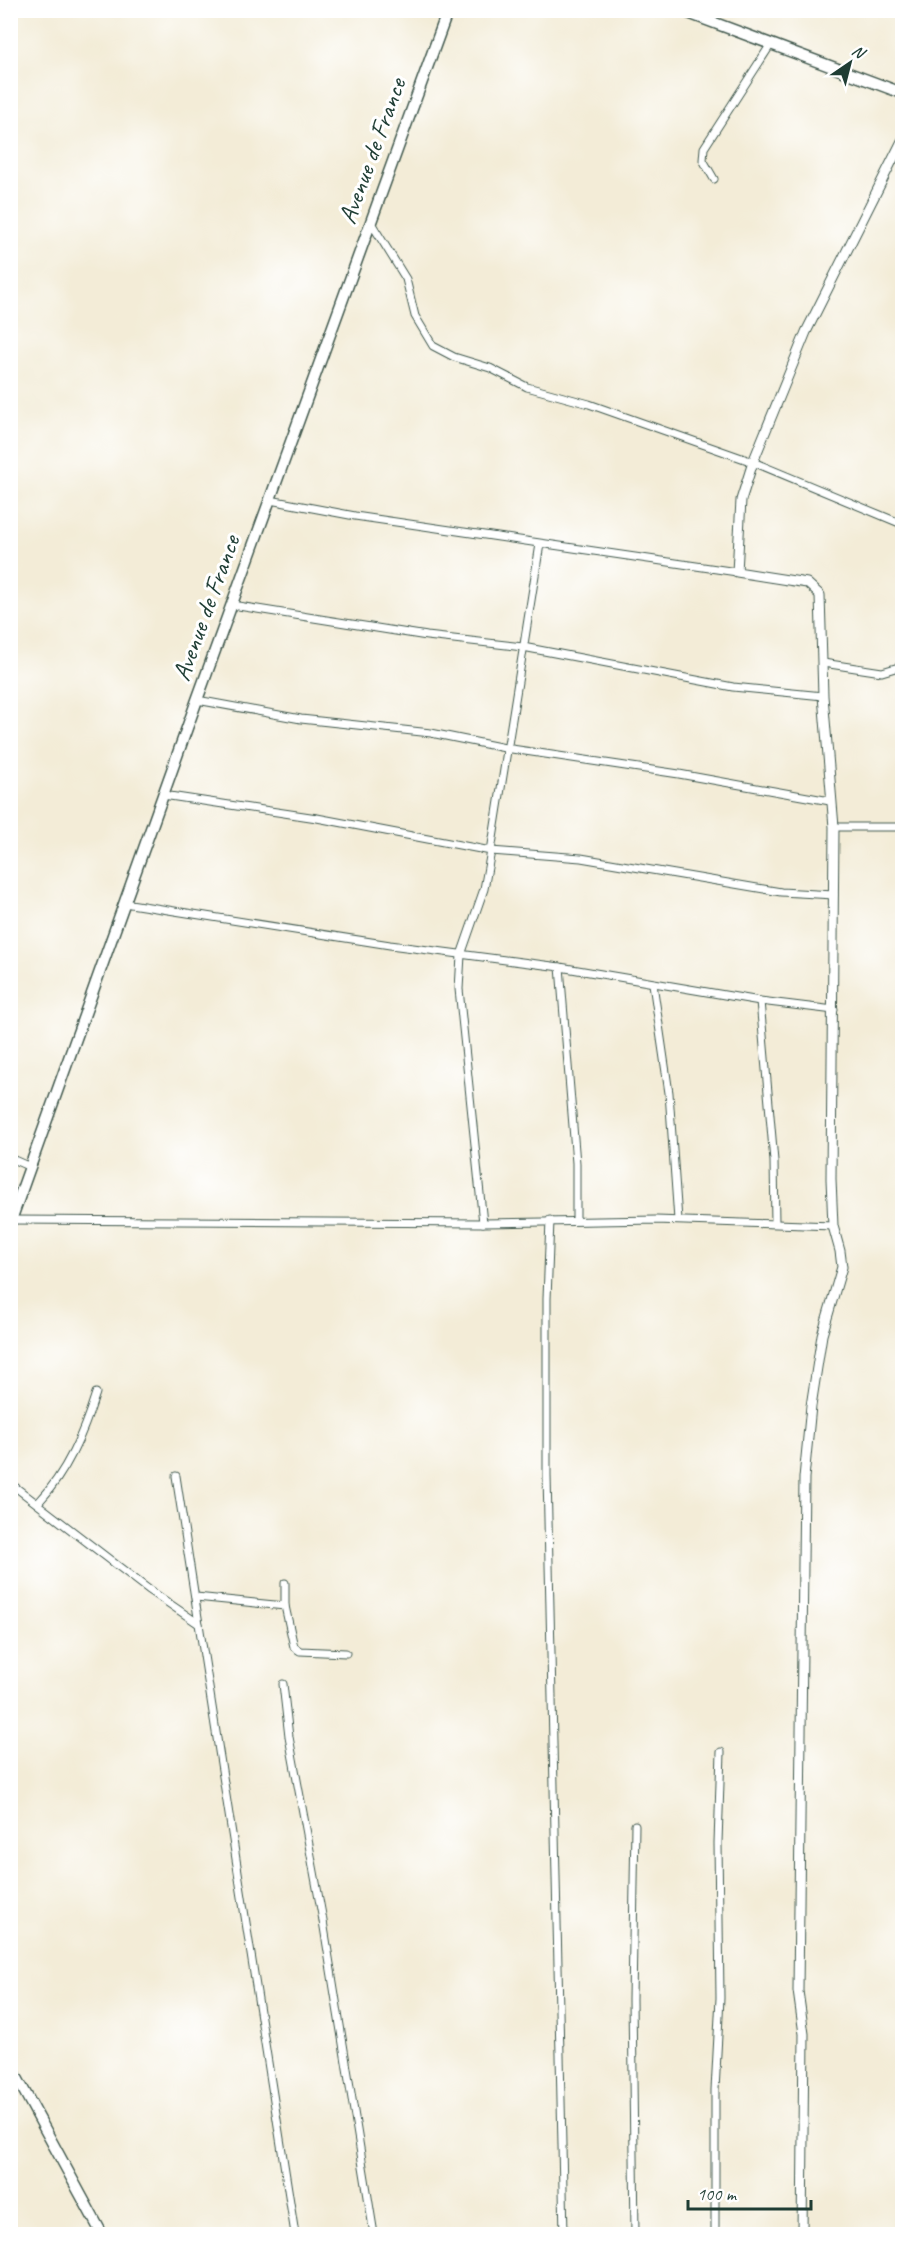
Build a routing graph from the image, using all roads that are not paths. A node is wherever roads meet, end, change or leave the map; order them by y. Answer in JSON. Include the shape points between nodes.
{"nodes":[{"id":1,"x":448,"y":10,"type":"edge"},
{"id":2,"x":680,"y":10,"type":"edge"},
{"id":3,"x":771,"y":44,"type":"junction"},
{"id":4,"x":903,"y":93,"type":"edge"},
{"id":5,"x":903,"y":141,"type":"edge"},
{"id":6,"x":714,"y":179,"type":"dead end"},
{"id":7,"x":370,"y":221,"type":"junction"},
{"id":8,"x":753,"y":462,"type":"junction"},
{"id":9,"x":270,"y":500,"type":"junction"},
{"id":10,"x":903,"y":524,"type":"edge"},
{"id":11,"x":540,"y":544,"type":"junction"},
{"id":12,"x":737,"y":573,"type":"junction"},
{"id":13,"x":232,"y":605,"type":"junction"},
{"id":14,"x":523,"y":647,"type":"junction"},
{"id":15,"x":823,"y":663,"type":"junction"},
{"id":16,"x":903,"y":666,"type":"edge"},
{"id":17,"x":823,"y":696,"type":"junction"},
{"id":18,"x":197,"y":700,"type":"junction"},
{"id":19,"x":505,"y":748,"type":"junction"},
{"id":20,"x":164,"y":795,"type":"junction"},
{"id":21,"x":830,"y":801,"type":"junction"},
{"id":22,"x":834,"y":827,"type":"junction"},
{"id":23,"x":903,"y":827,"type":"edge"},
{"id":24,"x":491,"y":851,"type":"junction"},
{"id":25,"x":834,"y":895,"type":"junction"},
{"id":26,"x":124,"y":903,"type":"junction"},
{"id":27,"x":461,"y":955,"type":"junction"},
{"id":28,"x":560,"y":967,"type":"junction"},
{"id":29,"x":653,"y":984,"type":"junction"},
{"id":30,"x":760,"y":1001,"type":"junction"},
{"id":31,"x":834,"y":1010,"type":"junction"},
{"id":32,"x":10,"y":1163,"type":"edge"},
{"id":33,"x":30,"y":1167,"type":"junction"},
{"id":34,"x":550,"y":1220,"type":"junction"},
{"id":35,"x":576,"y":1220,"type":"junction"},
{"id":36,"x":678,"y":1220,"type":"junction"},
{"id":37,"x":11,"y":1221,"type":"edge"},
{"id":38,"x":483,"y":1223,"type":"junction"},
{"id":39,"x":775,"y":1223,"type":"junction"},
{"id":40,"x":833,"y":1226,"type":"junction"},
{"id":41,"x":96,"y":1393,"type":"dead end"},
{"id":42,"x":176,"y":1476,"type":"dead end"},
{"id":43,"x":10,"y":1483,"type":"edge"},
{"id":44,"x":38,"y":1503,"type":"junction"},
{"id":45,"x":285,"y":1583,"type":"dead end"},
{"id":46,"x":196,"y":1597,"type":"junction"},
{"id":47,"x":285,"y":1606,"type":"junction"},
{"id":48,"x":200,"y":1624,"type":"junction"},
{"id":49,"x":346,"y":1653,"type":"dead end"},
{"id":50,"x":283,"y":1684,"type":"dead end"},
{"id":51,"x":721,"y":1752,"type":"dead end"},
{"id":52,"x":635,"y":1825,"type":"dead end"},
{"id":53,"x":10,"y":2065,"type":"edge"},
{"id":54,"x":102,"y":2235,"type":"edge"},
{"id":55,"x":296,"y":2235,"type":"edge"},
{"id":56,"x":374,"y":2235,"type":"edge"},
{"id":57,"x":564,"y":2235,"type":"edge"},
{"id":58,"x":635,"y":2235,"type":"edge"},
{"id":59,"x":715,"y":2235,"type":"edge"},
{"id":60,"x":802,"y":2235,"type":"edge"}],
"edges":[{"from":1,"to":7,"type":"main road","name":"Avenue de France"},
{"from":2,"to":3,"type":"main road"},
{"from":3,"to":4,"type":"main road"},
{"from":3,"to":6,"type":"street","via":[[704,148],[703,160]]},
{"from":5,"to":8,"type":"street","via":[[806,332]]},
{"from":7,"to":8,"type":"street","via":[[406,279],[415,316],[433,346],[527,387],[589,404]]},
{"from":7,"to":9,"type":"main road","name":"Avenue de France"},
{"from":8,"to":10,"type":"street"},
{"from":8,"to":12,"type":"street","via":[[741,500]]},
{"from":9,"to":11,"type":"street"},
{"from":9,"to":13,"type":"main road","name":"Avenue de France"},
{"from":11,"to":12,"type":"street"},
{"from":11,"to":14,"type":"street"},
{"from":12,"to":15,"type":"street","via":[[807,583],[815,588],[820,594]]},
{"from":13,"to":14,"type":"street"},
{"from":13,"to":18,"type":"main road","name":"Avenue de France"},
{"from":14,"to":17,"type":"street","via":[[733,687]]},
{"from":14,"to":19,"type":"street"},
{"from":15,"to":16,"type":"street","via":[[882,672]]},
{"from":15,"to":17,"type":"street"},
{"from":17,"to":21,"type":"street"},
{"from":18,"to":19,"type":"street","via":[[301,718],[431,733]]},
{"from":18,"to":20,"type":"main road","name":"Avenue de France"},
{"from":19,"to":21,"type":"street"},
{"from":19,"to":24,"type":"street"},
{"from":20,"to":24,"type":"street"},
{"from":20,"to":26,"type":"main road","name":"Avenue de France"},
{"from":21,"to":22,"type":"street"},
{"from":22,"to":23,"type":"street"},
{"from":22,"to":25,"type":"street"},
{"from":24,"to":25,"type":"street","via":[[580,858],[781,892]]},
{"from":24,"to":27,"type":"street","via":[[484,889]]},
{"from":25,"to":31,"type":"street"},
{"from":26,"to":27,"type":"street"},
{"from":26,"to":33,"type":"main road","name":"Avenue de France"},
{"from":27,"to":28,"type":"street"},
{"from":27,"to":38,"type":"street","via":[[459,989]]},
{"from":28,"to":29,"type":"street"},
{"from":28,"to":35,"type":"street","via":[[576,1163]]},
{"from":29,"to":30,"type":"street"},
{"from":29,"to":36,"type":"street","via":[[669,1093]]},
{"from":30,"to":31,"type":"street"},
{"from":30,"to":39,"type":"street","via":[[774,1161]]},
{"from":31,"to":40,"type":"street"},
{"from":32,"to":33,"type":"street","via":[[12,1159]]},
{"from":33,"to":37,"type":"main road","name":"Avenue de France"},
{"from":34,"to":35,"type":"street"},
{"from":34,"to":38,"type":"street"},
{"from":34,"to":57,"type":"street","via":[[547,1475]]},
{"from":35,"to":36,"type":"street"},
{"from":36,"to":39,"type":"street"},
{"from":37,"to":38,"type":"street"},
{"from":39,"to":40,"type":"street"},
{"from":40,"to":60,"type":"street","via":[[842,1267],[822,1335],[804,1478],[798,1991],[804,2034]]},
{"from":41,"to":44,"type":"street","via":[[66,1468]]},
{"from":42,"to":46,"type":"street"},
{"from":43,"to":44,"type":"street"},
{"from":44,"to":48,"type":"street","via":[[148,1589]]},
{"from":45,"to":47,"type":"street"},
{"from":46,"to":47,"type":"street"},
{"from":46,"to":48,"type":"street"},
{"from":47,"to":49,"type":"street","via":[[291,1641],[297,1649]]},
{"from":48,"to":55,"type":"street"},
{"from":50,"to":56,"type":"street"},
{"from":51,"to":59,"type":"street"},
{"from":52,"to":58,"type":"street"},
{"from":53,"to":54,"type":"main road"}]}
